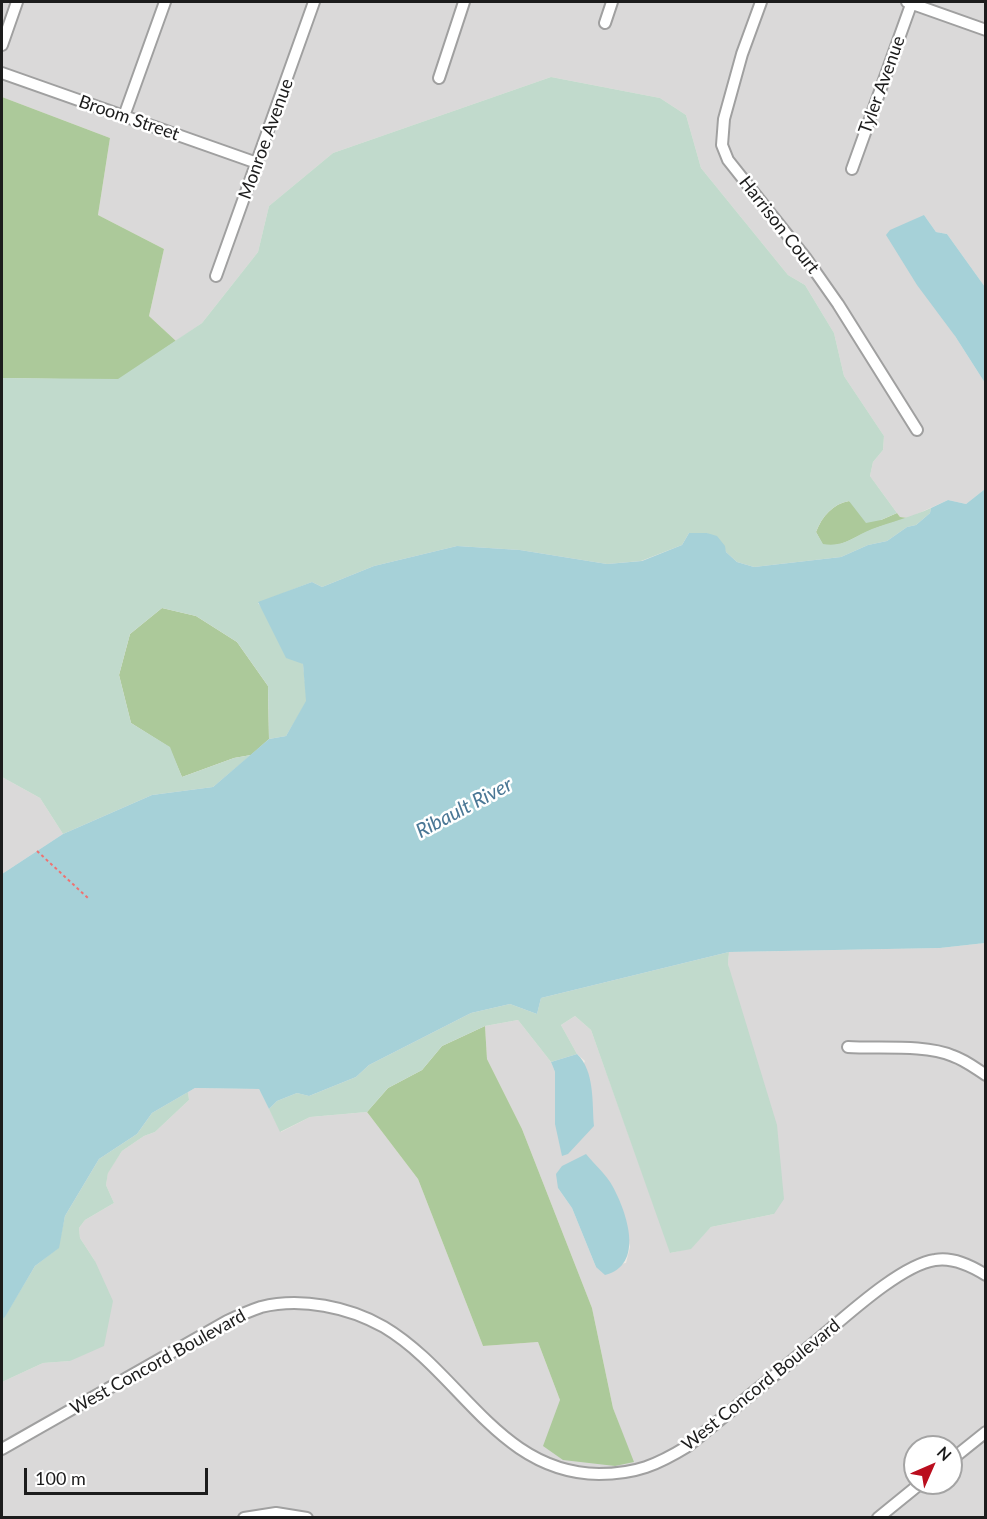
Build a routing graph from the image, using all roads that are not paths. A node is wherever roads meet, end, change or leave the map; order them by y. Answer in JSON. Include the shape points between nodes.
{"nodes":[{"id":1,"x":17,"y":2,"type":"edge"},
{"id":2,"x":165,"y":2,"type":"edge"},
{"id":3,"x":314,"y":2,"type":"edge"},
{"id":4,"x":464,"y":2,"type":"edge"},
{"id":5,"x":612,"y":2,"type":"edge"},
{"id":6,"x":761,"y":2,"type":"edge"},
{"id":7,"x":909,"y":2,"type":"edge"},
{"id":8,"x":605,"y":23,"type":"dead end"},
{"id":9,"x":986,"y":30,"type":"edge"},
{"id":10,"x":2,"y":45,"type":"edge"},
{"id":11,"x":2,"y":73,"type":"edge"},
{"id":12,"x":439,"y":78,"type":"dead end"},
{"id":13,"x":124,"y":116,"type":"junction"},
{"id":14,"x":257,"y":163,"type":"junction"},
{"id":15,"x":852,"y":170,"type":"dead end"},
{"id":16,"x":216,"y":276,"type":"dead end"},
{"id":17,"x":917,"y":430,"type":"dead end"},
{"id":18,"x":848,"y":1047,"type":"dead end"},
{"id":19,"x":986,"y":1075,"type":"edge"},
{"id":20,"x":986,"y":1275,"type":"edge"},
{"id":21,"x":986,"y":1432,"type":"edge"},
{"id":22,"x":2,"y":1449,"type":"edge"},
{"id":23,"x":963,"y":1450,"type":"edge"},
{"id":24,"x":906,"y":1495,"type":"edge"},
{"id":25,"x":244,"y":1518,"type":"edge"},
{"id":26,"x":307,"y":1518,"type":"edge"},
{"id":27,"x":878,"y":1518,"type":"edge"}],
"edges":[{"from":1,"to":10,"type":"street"},
{"from":2,"to":13,"type":"street"},
{"from":3,"to":14,"type":"street","name":"Monroe Avenue"},
{"from":4,"to":12,"type":"street"},
{"from":5,"to":8,"type":"street"},
{"from":6,"to":17,"type":"street","name":"Harrison Court","via":[[724,118],[722,145],[728,160],[838,304]]},
{"from":7,"to":9,"type":"street"},
{"from":7,"to":15,"type":"street","name":"Tyler Avenue"},
{"from":11,"to":13,"type":"street","name":"Broom Street"},
{"from":13,"to":14,"type":"street","name":"Broom Street"},
{"from":14,"to":16,"type":"street","name":"Monroe Avenue"},
{"from":18,"to":19,"type":"street","via":[[951,1055]]},
{"from":20,"to":22,"type":"street","name":"West Concord Boulevard","via":[[946,1259],[913,1268],[845,1317],[688,1446],[671,1457],[623,1474],[573,1472],[536,1459],[500,1434],[436,1368],[384,1327],[323,1305],[263,1307],[227,1321]]},
{"from":21,"to":23,"type":"street"},
{"from":24,"to":27,"type":"street"},
{"from":25,"to":26,"type":"street","via":[[276,1513]]}]}
